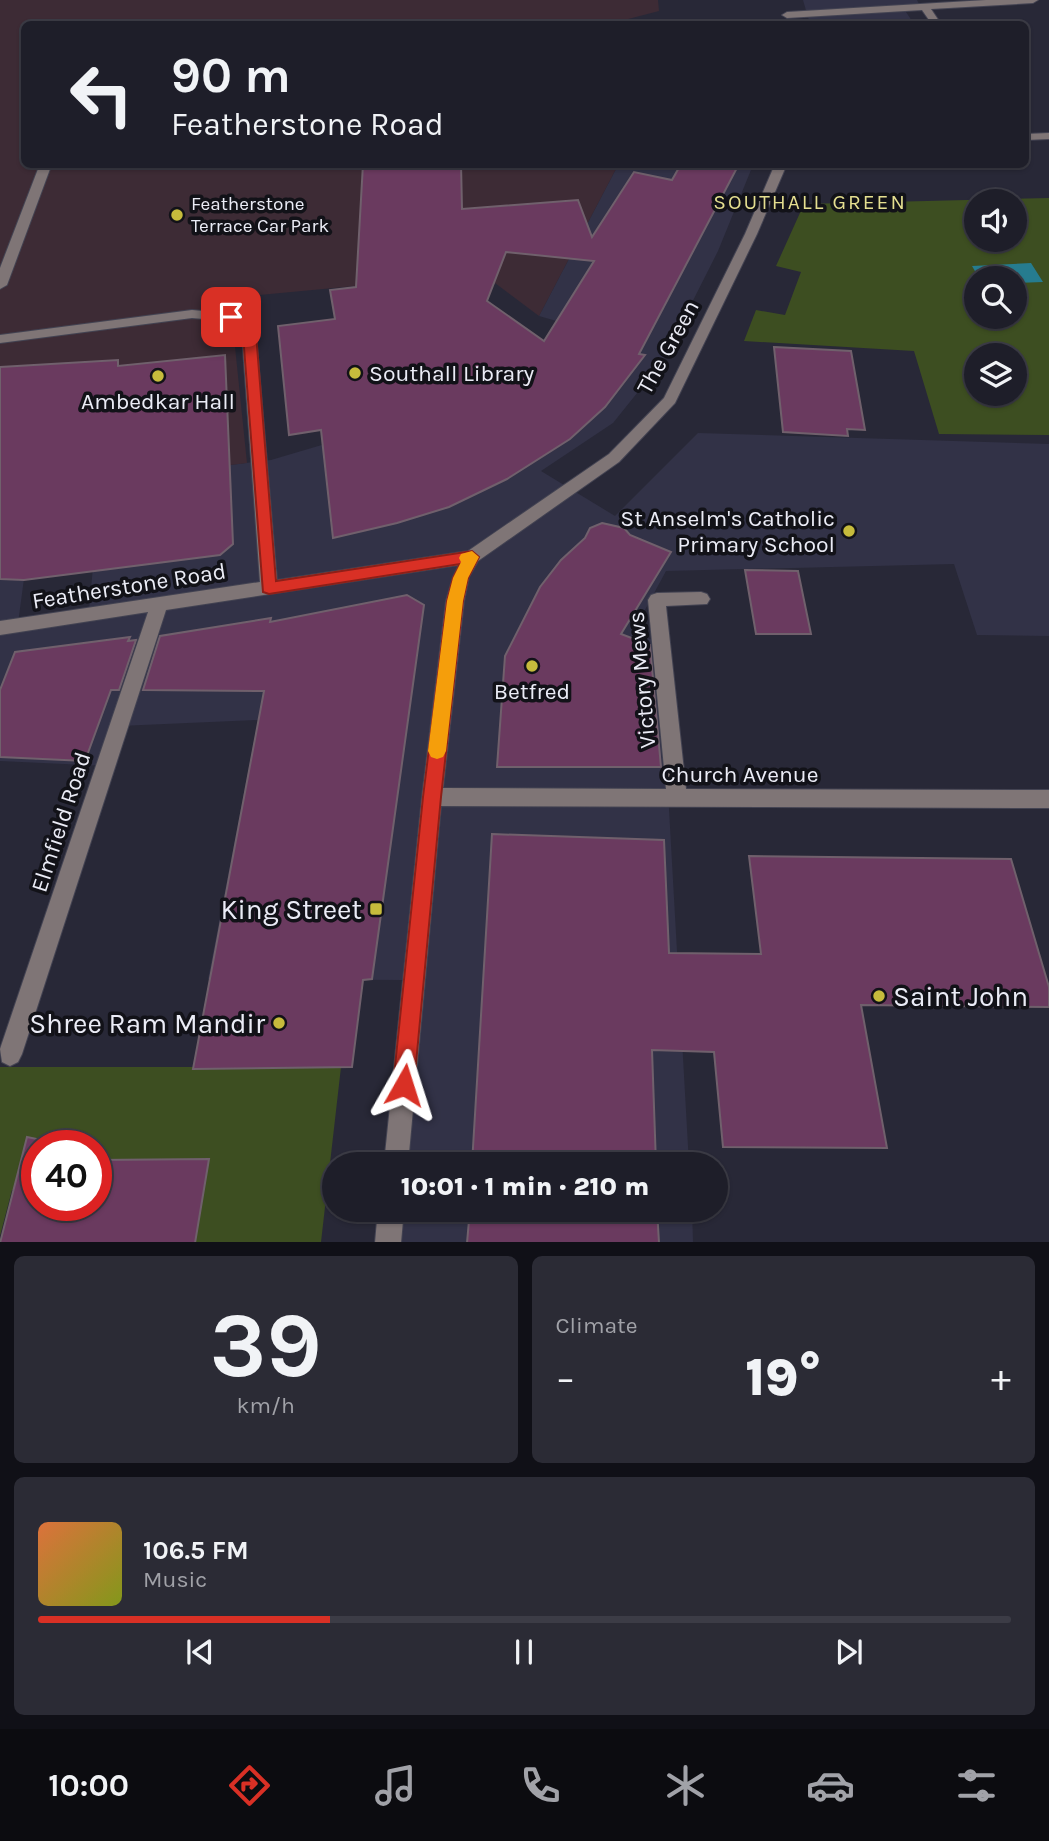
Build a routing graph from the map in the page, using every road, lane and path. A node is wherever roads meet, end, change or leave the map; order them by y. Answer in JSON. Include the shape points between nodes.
{"nodes":[{"id":1,"x":783,"y":0,"type":"edge"},
{"id":2,"x":1033,"y":0,"type":"edge"},
{"id":3,"x":924,"y":6,"type":"junction"},
{"id":4,"x":788,"y":20,"type":"edge"},
{"id":5,"x":934,"y":21,"type":"edge"},
{"id":6,"x":1049,"y":136,"type":"edge"},
{"id":7,"x":1029,"y":137,"type":"edge"},
{"id":8,"x":779,"y":168,"type":"edge"},
{"id":9,"x":44,"y":169,"type":"dead end"},
{"id":10,"x":0,"y":285,"type":"edge"},
{"id":11,"x":0,"y":339,"type":"edge"},
{"id":12,"x":472,"y":557,"type":"junction"},
{"id":13,"x":269,"y":588,"type":"junction"},
{"id":14,"x":701,"y":599,"type":"dead end"},
{"id":15,"x":159,"y":605,"type":"junction"},
{"id":16,"x":0,"y":628,"type":"edge"},
{"id":17,"x":432,"y":797,"type":"junction"},
{"id":18,"x":677,"y":799,"type":"junction"},
{"id":19,"x":1049,"y":799,"type":"edge"},
{"id":20,"x":10,"y":1054,"type":"dead end"},
{"id":21,"x":397,"y":1152,"type":"edge"},
{"id":22,"x":390,"y":1222,"type":"edge"},
{"id":23,"x":388,"y":1242,"type":"edge"}],
"edges":[{"from":1,"to":4,"type":"street"},
{"from":2,"to":3,"type":"street"},
{"from":3,"to":4,"type":"street"},
{"from":3,"to":5,"type":"street"},
{"from":6,"to":7,"type":"street"},
{"from":8,"to":12,"type":"street","name":"The Green","via":[[670,400],[614,458]]},
{"from":9,"to":10,"type":"street"},
{"from":11,"to":13,"type":"street","via":[[192,314],[231,317],[249,334]]},
{"from":12,"to":13,"type":"street","name":"Featherstone Road"},
{"from":12,"to":17,"type":"street","via":[[455,601]]},
{"from":13,"to":15,"type":"street","name":"Featherstone Road"},
{"from":14,"to":18,"type":"street","name":"Victory Mews","via":[[657,600]]},
{"from":15,"to":16,"type":"street","name":"Featherstone Road"},
{"from":15,"to":20,"type":"street","name":"Elmfield Road"},
{"from":17,"to":18,"type":"street","name":"Church Avenue"},
{"from":17,"to":21,"type":"street"},
{"from":18,"to":19,"type":"street","name":"Church Avenue"},
{"from":22,"to":23,"type":"street"}]}
